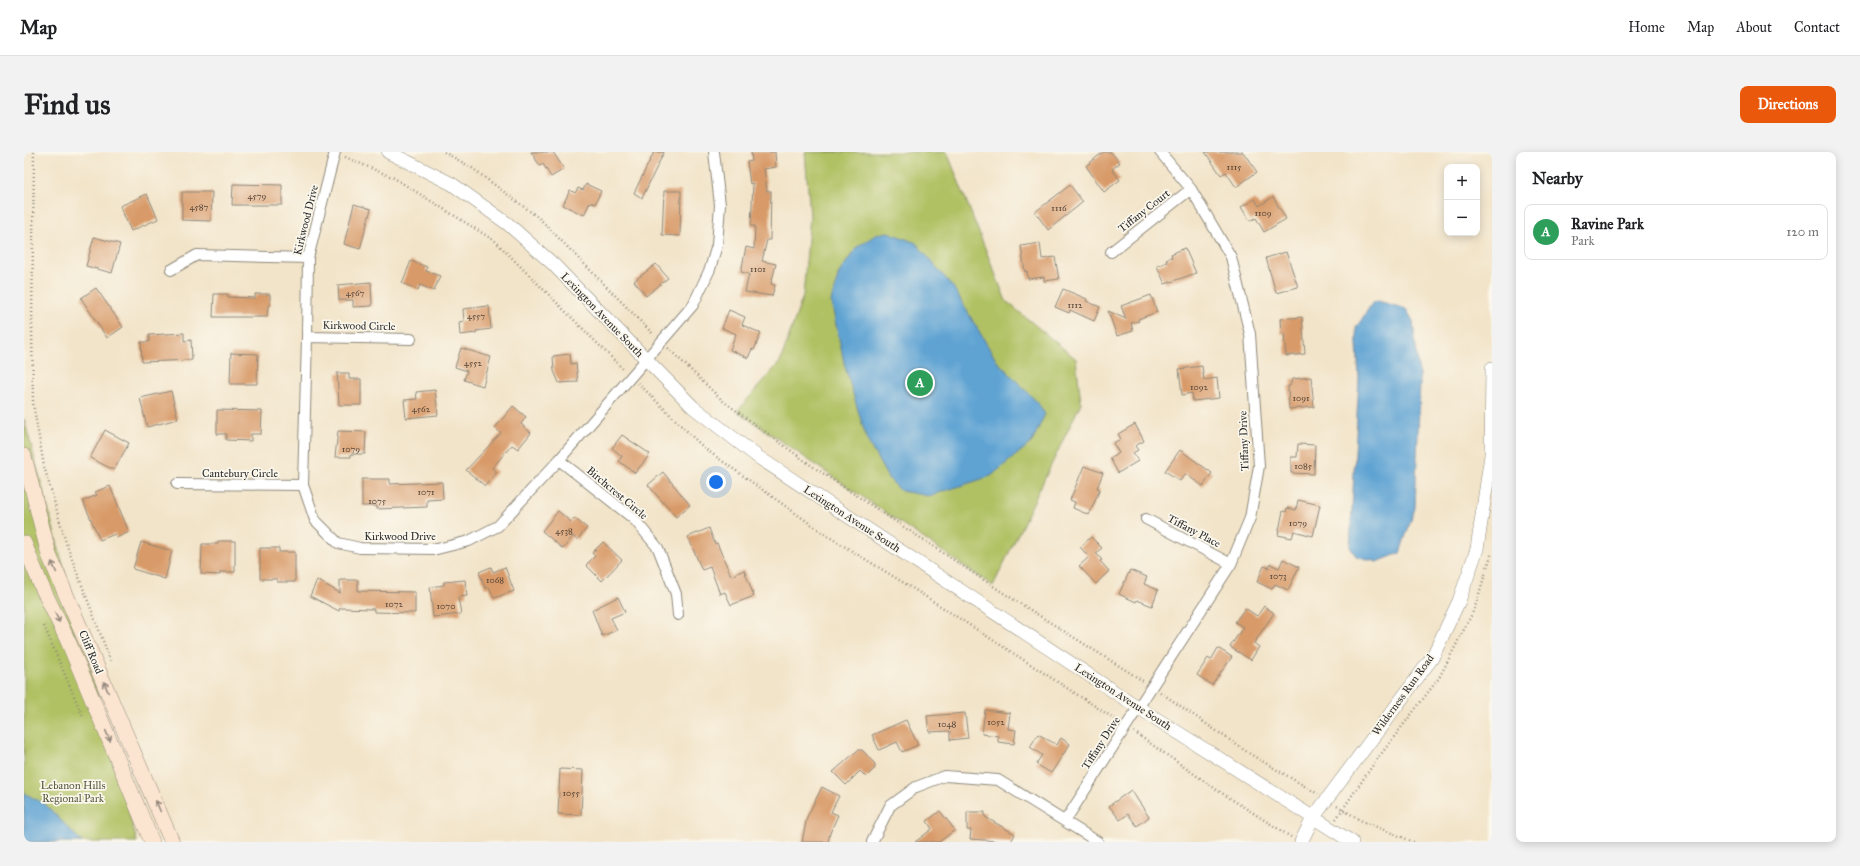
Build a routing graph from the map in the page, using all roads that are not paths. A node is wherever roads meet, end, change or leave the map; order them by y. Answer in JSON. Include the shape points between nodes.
{"nodes":[{"id":1,"x":335,"y":152,"type":"edge"},
{"id":2,"x":388,"y":152,"type":"edge"},
{"id":3,"x":714,"y":152,"type":"edge"},
{"id":4,"x":1160,"y":152,"type":"edge"},
{"id":5,"x":1191,"y":189,"type":"junction"},
{"id":6,"x":1111,"y":252,"type":"dead end"},
{"id":7,"x":308,"y":258,"type":"junction"},
{"id":8,"x":171,"y":270,"type":"dead end"},
{"id":9,"x":307,"y":338,"type":"junction"},
{"id":10,"x":411,"y":339,"type":"dead end"},
{"id":11,"x":645,"y":359,"type":"junction"},
{"id":12,"x":1492,"y":368,"type":"edge"},
{"id":13,"x":24,"y":456,"type":"edge"},
{"id":14,"x":558,"y":460,"type":"junction"},
{"id":15,"x":177,"y":484,"type":"dead end"},
{"id":16,"x":303,"y":485,"type":"junction"},
{"id":17,"x":1146,"y":519,"type":"dead end"},
{"id":18,"x":24,"y":542,"type":"edge"},
{"id":19,"x":1231,"y":564,"type":"junction"},
{"id":20,"x":678,"y":615,"type":"dead end"},
{"id":21,"x":1139,"y":708,"type":"junction"},
{"id":22,"x":1313,"y":818,"type":"junction"},
{"id":23,"x":1065,"y":820,"type":"junction"},
{"id":24,"x":152,"y":842,"type":"edge"},
{"id":25,"x":172,"y":842,"type":"edge"},
{"id":26,"x":872,"y":842,"type":"edge"},
{"id":27,"x":1098,"y":842,"type":"edge"},
{"id":28,"x":1301,"y":842,"type":"edge"},
{"id":29,"x":1352,"y":842,"type":"edge"}],
"edges":[{"from":1,"to":7,"type":"street","name":"Kirkwood Drive"},
{"from":2,"to":11,"type":"street","name":"Lexington Avenue South","via":[[452,184],[508,224],[553,264]]},
{"from":3,"to":11,"type":"street","name":"Kirkwood Drive","via":[[720,205],[717,245],[710,269],[693,305]]},
{"from":4,"to":5,"type":"street","name":"Tiffany Drive"},
{"from":5,"to":6,"type":"street","name":"Tiffany Court"},
{"from":5,"to":19,"type":"street","name":"Tiffany Drive","via":[[1231,257],[1250,334],[1259,466],[1250,518]]},
{"from":7,"to":8,"type":"street","via":[[196,255]]},
{"from":7,"to":9,"type":"street","name":"Kirkwood Drive"},
{"from":9,"to":10,"type":"street","name":"Kirkwood Circle"},
{"from":9,"to":16,"type":"street","name":"Kirkwood Drive"},
{"from":11,"to":14,"type":"street","name":"Kirkwood Drive"},
{"from":11,"to":21,"type":"street","name":"Lexington Avenue South","via":[[693,407],[758,457]]},
{"from":12,"to":22,"type":"street","name":"Wilderness Run Road","via":[[1491,455],[1477,549],[1459,601],[1432,658]]},
{"from":25,"to":13,"type":"main road","name":"Cliff Road","one_way":true,"via":[[49,556]]},
{"from":14,"to":16,"type":"street","name":"Kirkwood Drive","via":[[498,526],[470,541],[438,549],[360,548],[338,543],[315,520]]},
{"from":14,"to":20,"type":"street","name":"Birchcrest Circle","via":[[634,519],[658,548],[676,594]]},
{"from":15,"to":16,"type":"street","name":"Cantebury Circle"},
{"from":17,"to":19,"type":"street","name":"Tiffany Place"},
{"from":18,"to":24,"type":"main road","name":"Cliff Road","one_way":true},
{"from":19,"to":21,"type":"street","name":"Tiffany Drive"},
{"from":21,"to":22,"type":"street","name":"Lexington Avenue South"},
{"from":21,"to":23,"type":"street","name":"Tiffany Drive"},
{"from":22,"to":28,"type":"street","name":"Wilderness Run Road"},
{"from":22,"to":29,"type":"street","name":"Lexington Avenue South"},
{"from":23,"to":26,"type":"street","via":[[998,780],[945,776],[916,786],[890,806]]},
{"from":23,"to":27,"type":"street"}]}
